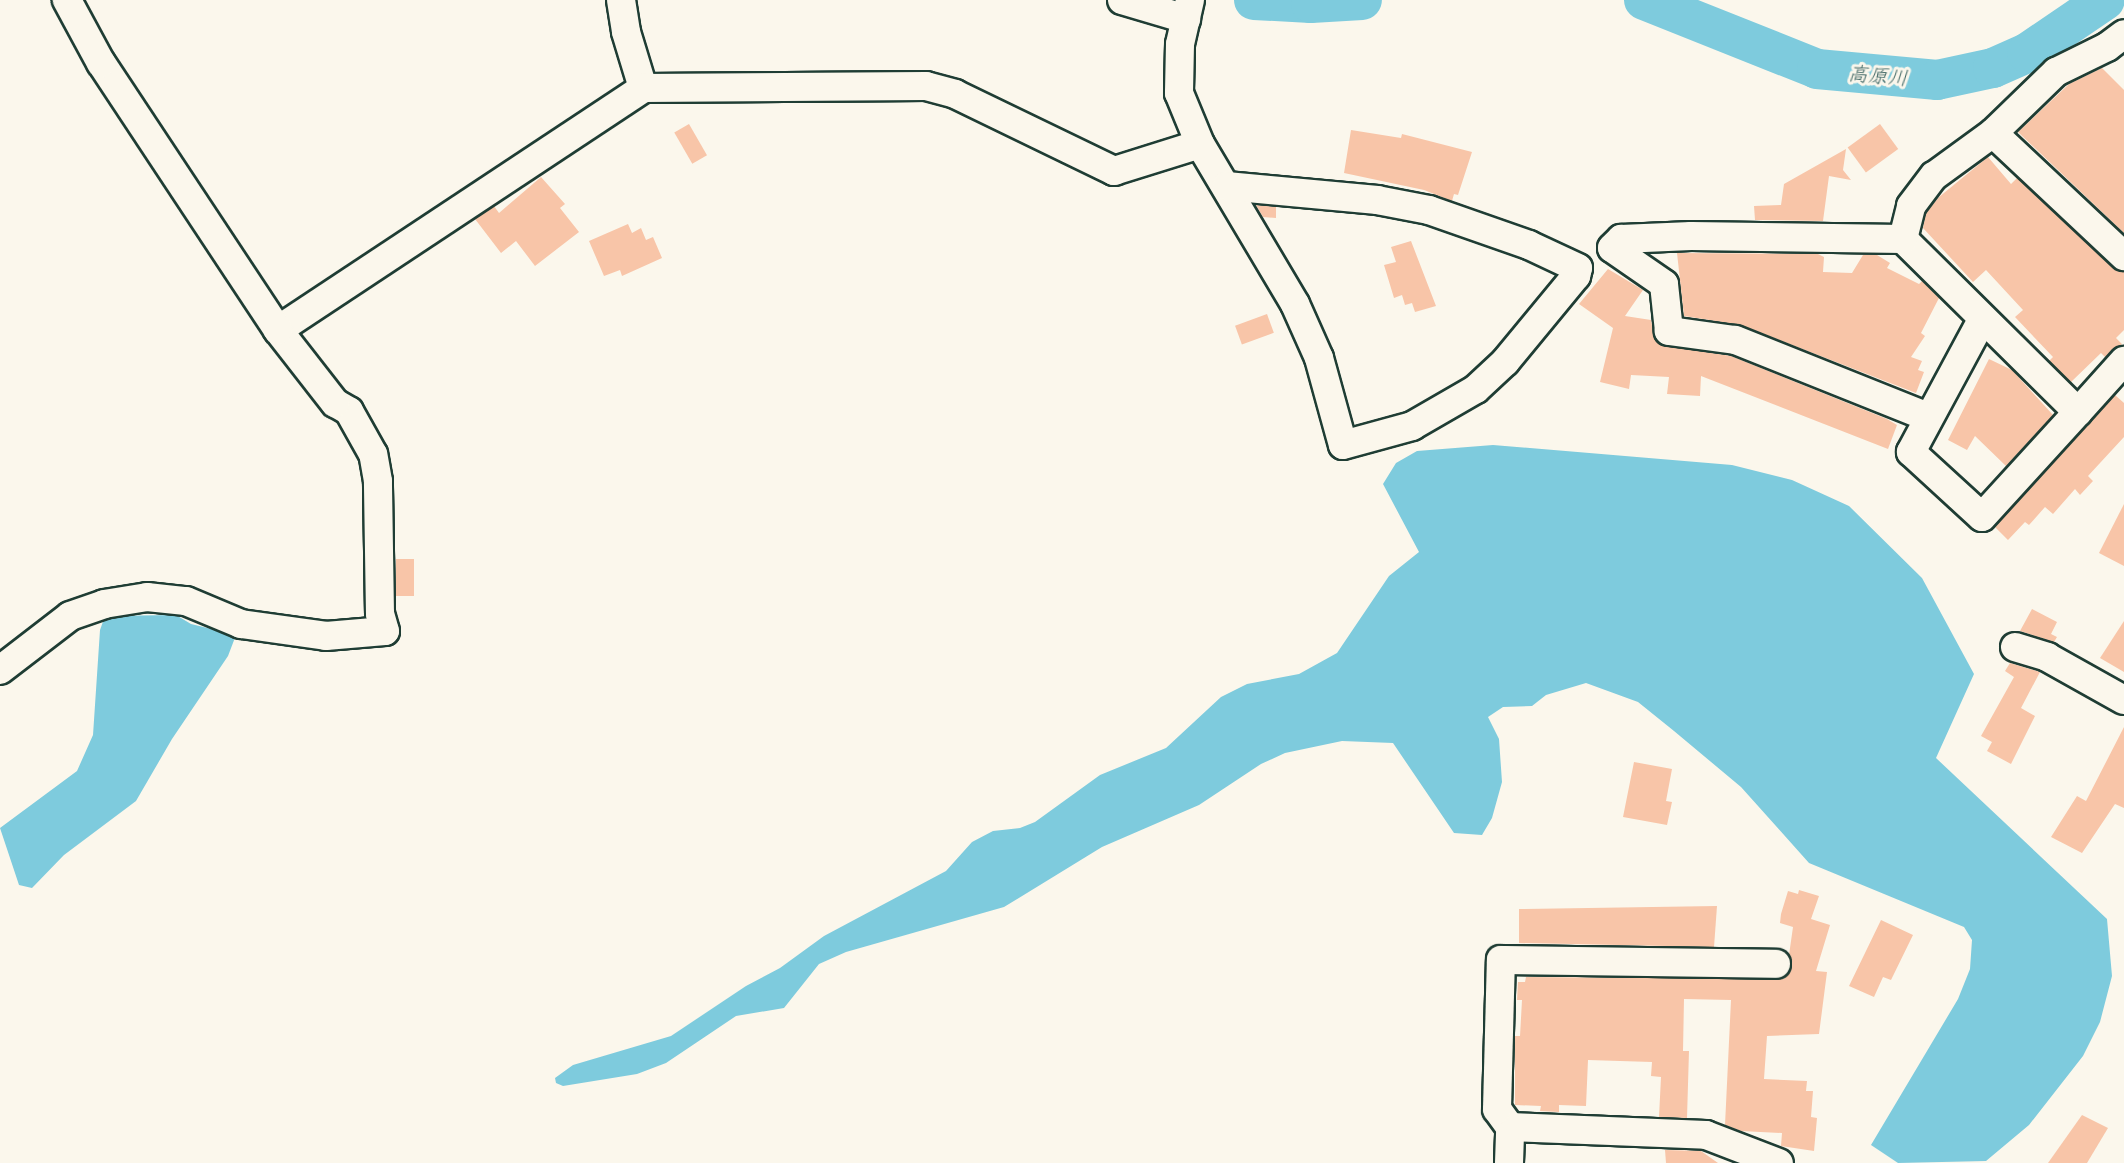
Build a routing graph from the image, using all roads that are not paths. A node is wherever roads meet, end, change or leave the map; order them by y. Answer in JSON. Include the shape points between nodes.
{"nodes":[{"id":1,"x":67,"y":0,"type":"edge"},
{"id":2,"x":621,"y":0,"type":"edge"},
{"id":3,"x":1122,"y":0,"type":"edge"},
{"id":4,"x":1188,"y":9,"type":"edge"},
{"id":5,"x":2118,"y":48,"type":"edge"},
{"id":6,"x":642,"y":88,"type":"junction"},
{"id":7,"x":1993,"y":133,"type":"junction"},
{"id":8,"x":1200,"y":144,"type":"junction"},
{"id":9,"x":1227,"y":186,"type":"junction"},
{"id":10,"x":1903,"y":239,"type":"junction"},
{"id":11,"x":1612,"y":248,"type":"junction"},
{"id":12,"x":2124,"y":256,"type":"edge"},
{"id":13,"x":1578,"y":268,"type":"junction"},
{"id":14,"x":1982,"y":320,"type":"junction"},
{"id":15,"x":278,"y":330,"type":"junction"},
{"id":16,"x":2124,"y":361,"type":"edge"},
{"id":17,"x":2078,"y":412,"type":"junction"},
{"id":18,"x":1928,"y":417,"type":"junction"},
{"id":19,"x":2016,"y":647,"type":"dead end"},
{"id":20,"x":0,"y":670,"type":"edge"},
{"id":21,"x":2124,"y":700,"type":"edge"},
{"id":22,"x":1776,"y":964,"type":"dead end"},
{"id":23,"x":1509,"y":1127,"type":"junction"},
{"id":24,"x":1509,"y":1163,"type":"edge"},
{"id":25,"x":1779,"y":1163,"type":"edge"}],
"edges":[{"from":1,"to":15,"type":"street","via":[[101,63]]},
{"from":2,"to":6,"type":"street"},
{"from":3,"to":4,"type":"street"},
{"from":4,"to":8,"type":"street","via":[[1180,44],[1179,93]]},
{"from":5,"to":7,"type":"street","via":[[2056,72]]},
{"from":6,"to":8,"type":"street","via":[[926,86],[955,94],[1114,171]]},
{"from":6,"to":15,"type":"street"},
{"from":7,"to":10,"type":"street","via":[[1934,176],[1911,206]]},
{"from":7,"to":12,"type":"street"},
{"from":8,"to":9,"type":"street"},
{"from":9,"to":13,"type":"street","via":[[1377,200],[1430,210],[1529,245]]},
{"from":9,"to":13,"type":"street","via":[[1295,303],[1319,358],[1343,445],[1412,426],[1476,389],[1505,362],[1576,276]]},
{"from":10,"to":11,"type":"street","via":[[1691,236],[1621,239]]},
{"from":10,"to":14,"type":"street"},
{"from":11,"to":13,"type":"street","via":[[1589,269]]},
{"from":11,"to":18,"type":"street","via":[[1664,284],[1669,331],[1735,340]]},
{"from":14,"to":17,"type":"street"},
{"from":14,"to":18,"type":"street"},
{"from":15,"to":20,"type":"street","via":[[335,403],[349,411],[373,454],[378,481],[380,614],[385,631],[326,636],[241,624],[186,601],[147,597],[104,604],[70,616]]},
{"from":16,"to":17,"type":"street"},
{"from":17,"to":18,"type":"street","via":[[1982,517],[1911,452]]},
{"from":19,"to":21,"type":"street","via":[[2047,657]]},
{"from":22,"to":23,"type":"street","via":[[1501,960],[1497,1108]]},
{"from":23,"to":24,"type":"street"},
{"from":23,"to":25,"type":"street","via":[[1707,1135]]}]}
